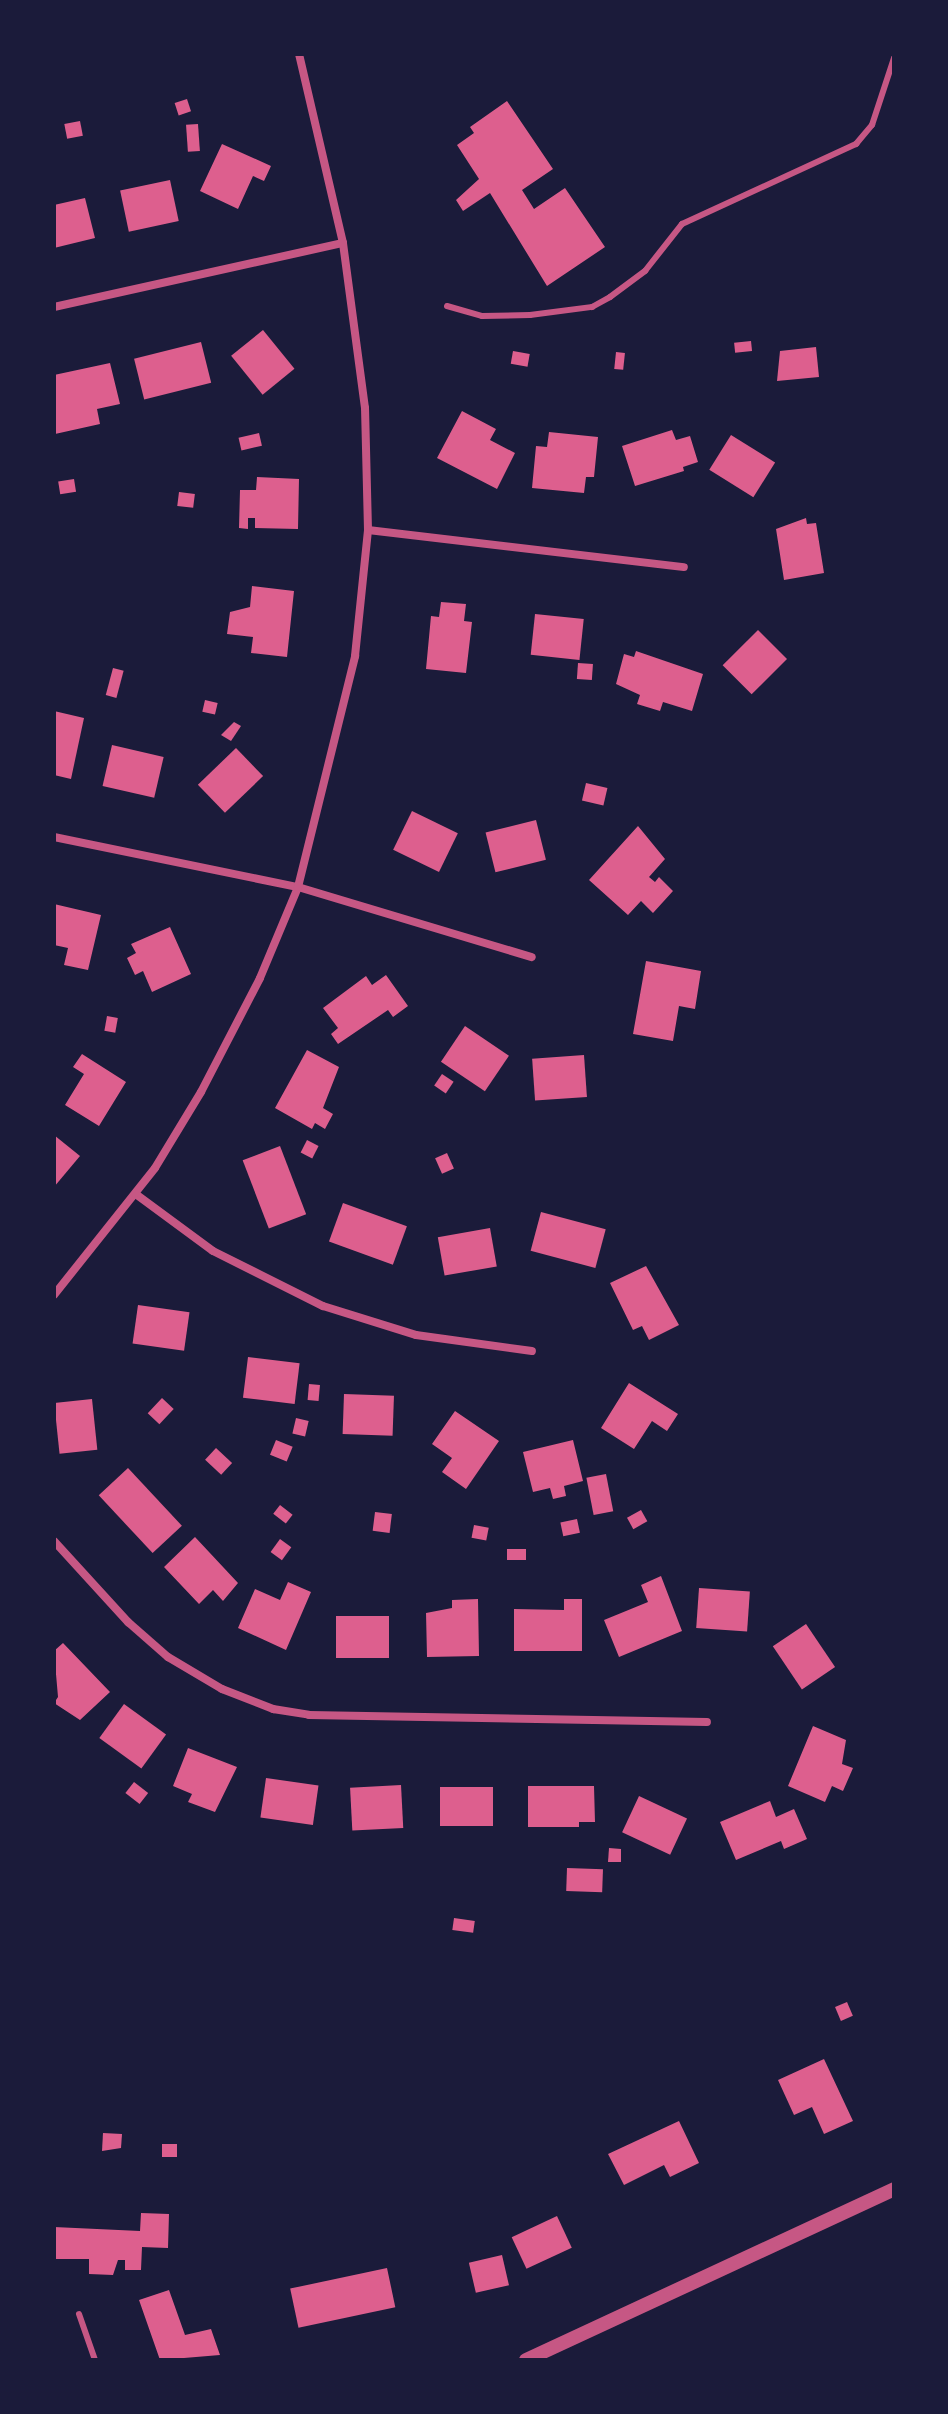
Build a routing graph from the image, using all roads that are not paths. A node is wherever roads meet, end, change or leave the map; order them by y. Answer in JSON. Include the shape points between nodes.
{"nodes":[{"id":1,"x":299,"y":54,"type":"edge"},
{"id":2,"x":894,"y":58,"type":"edge"},
{"id":3,"x":343,"y":243,"type":"junction"},
{"id":4,"x":447,"y":306,"type":"dead end"},
{"id":5,"x":54,"y":307,"type":"edge"},
{"id":6,"x":368,"y":530,"type":"junction"},
{"id":7,"x":684,"y":567,"type":"dead end"},
{"id":8,"x":54,"y":837,"type":"edge"},
{"id":9,"x":298,"y":887,"type":"junction"},
{"id":10,"x":532,"y":957,"type":"dead end"},
{"id":11,"x":137,"y":1195,"type":"junction"},
{"id":12,"x":54,"y":1295,"type":"edge"},
{"id":13,"x":532,"y":1351,"type":"dead end"},
{"id":14,"x":54,"y":1541,"type":"edge"},
{"id":15,"x":707,"y":1722,"type":"dead end"},
{"id":16,"x":894,"y":2189,"type":"edge"},
{"id":17,"x":79,"y":2314,"type":"dead end"},
{"id":18,"x":95,"y":2360,"type":"edge"},
{"id":19,"x":526,"y":2360,"type":"edge"}],
"edges":[{"from":1,"to":3,"type":"street"},
{"from":2,"to":4,"type":"lane","via":[[872,125],[856,144],[682,224],[645,271],[592,307],[482,316]]},
{"from":3,"to":5,"type":"street"},
{"from":3,"to":6,"type":"street","via":[[365,408]]},
{"from":6,"to":7,"type":"street"},
{"from":6,"to":9,"type":"street","via":[[355,656]]},
{"from":8,"to":9,"type":"street"},
{"from":9,"to":10,"type":"street"},
{"from":9,"to":11,"type":"street","via":[[223,1052]]},
{"from":11,"to":12,"type":"street"},
{"from":11,"to":13,"type":"street","via":[[213,1251],[323,1306],[416,1335]]},
{"from":14,"to":15,"type":"street","via":[[168,1657],[222,1689],[273,1709],[309,1715]]},
{"from":16,"to":19,"type":"street"},
{"from":17,"to":18,"type":"lane"}]}
